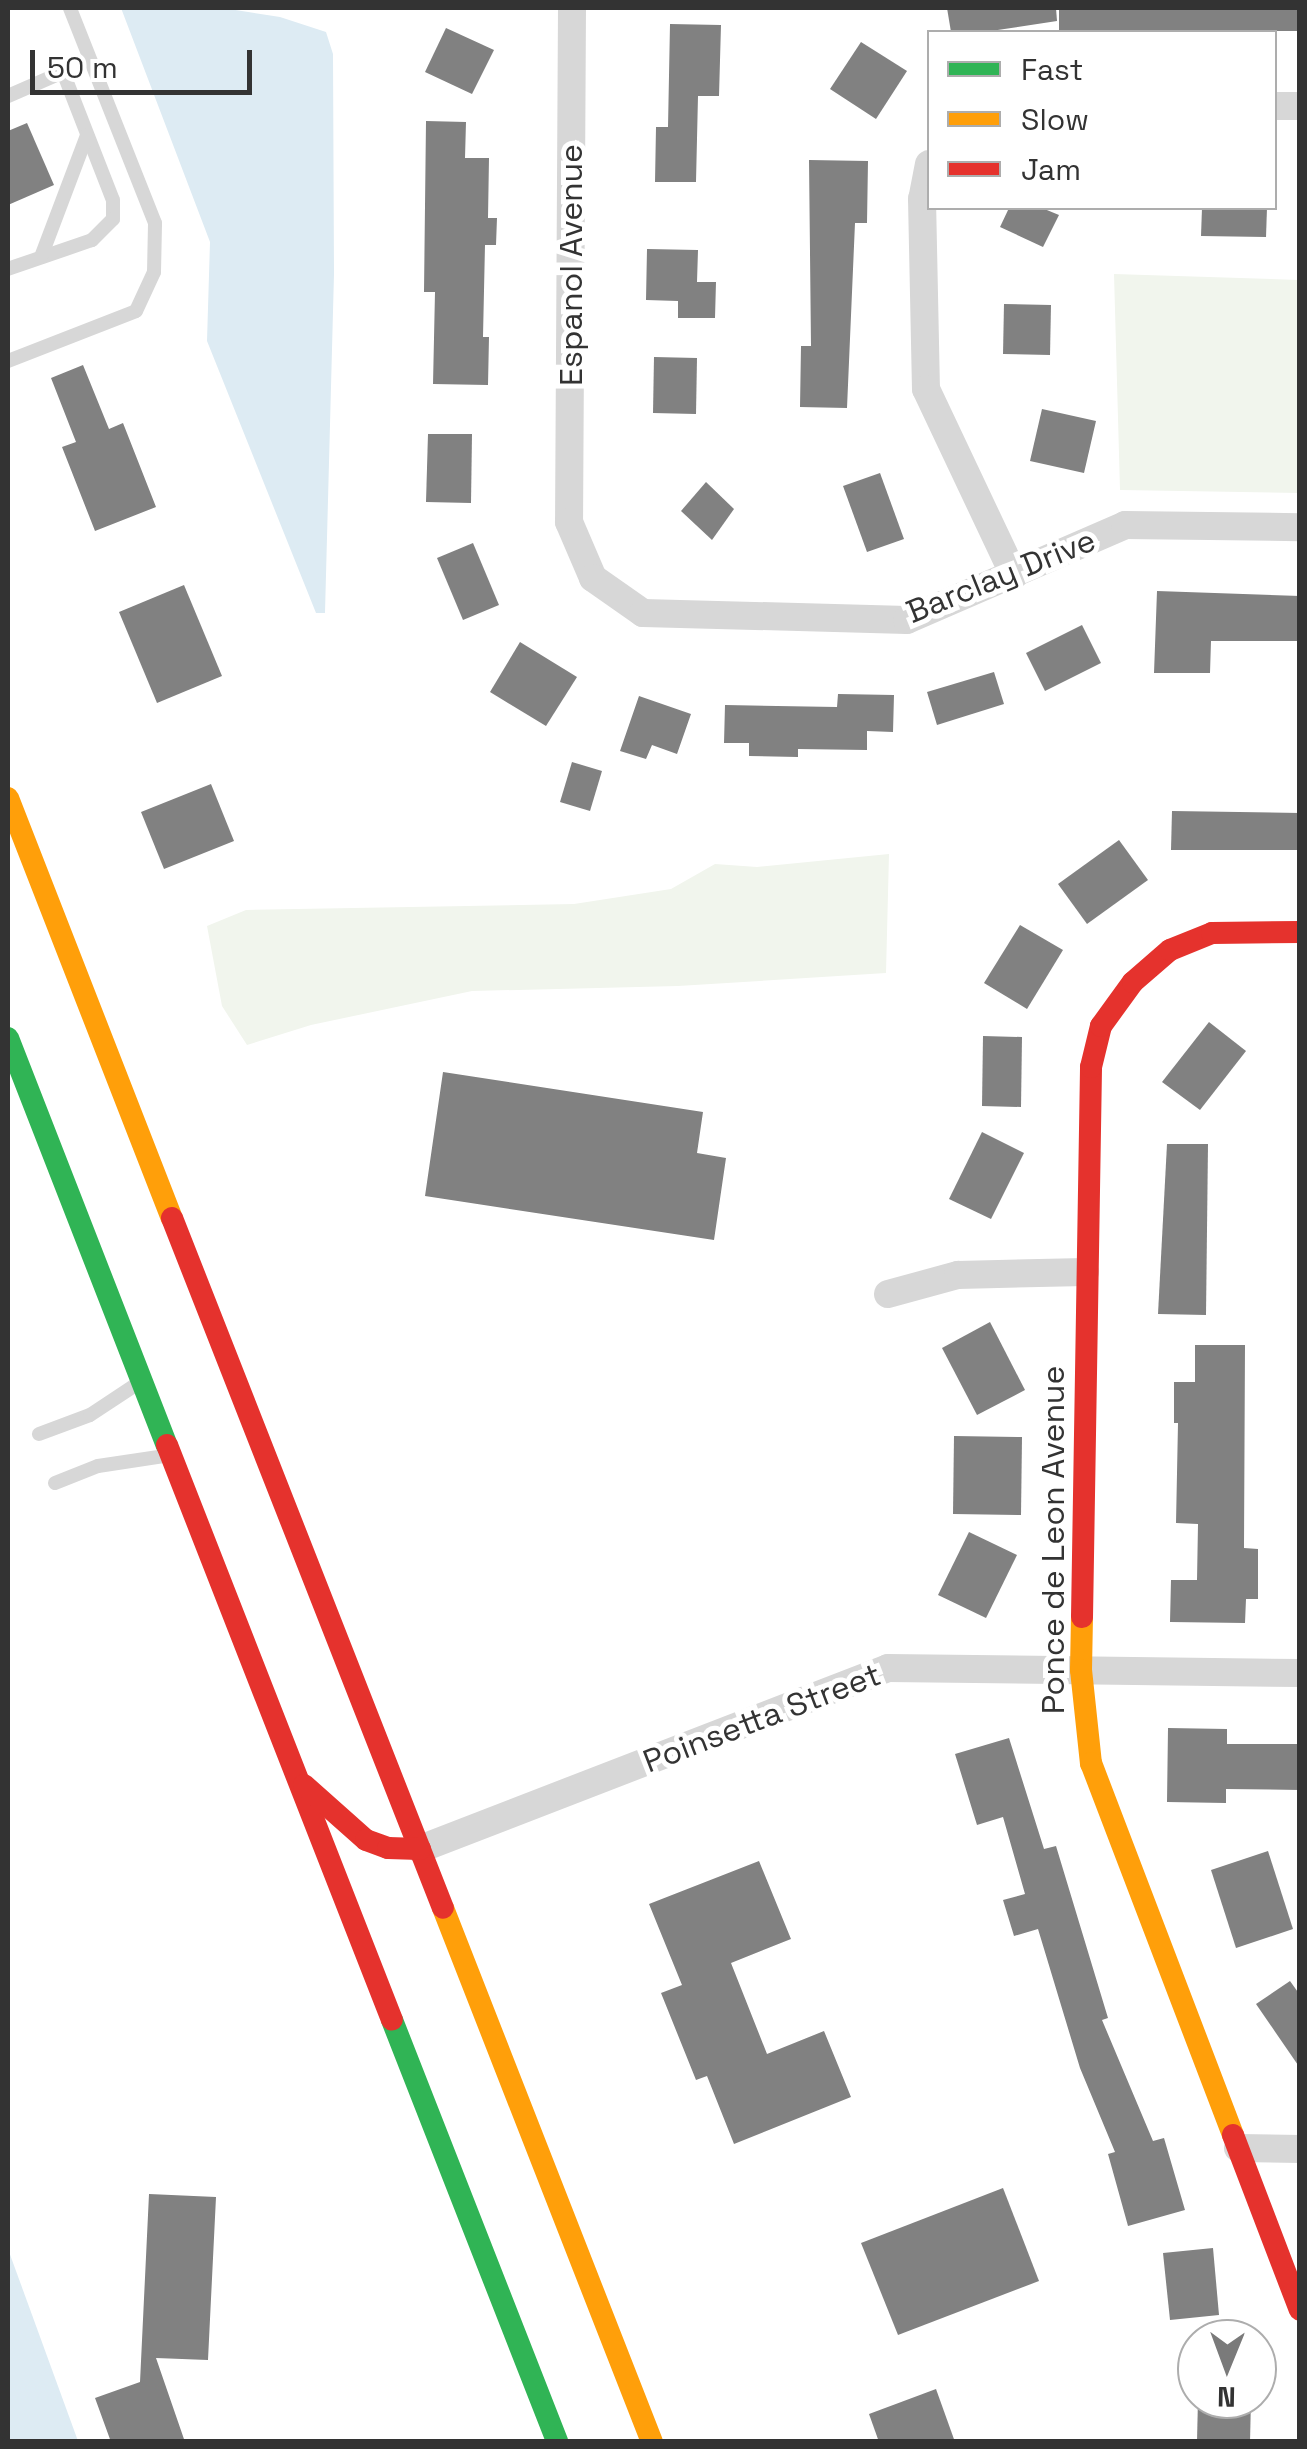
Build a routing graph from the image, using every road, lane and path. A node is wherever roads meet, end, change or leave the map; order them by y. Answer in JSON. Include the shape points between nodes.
{"nodes":[{"id":1,"x":70,"y":8,"type":"edge"},
{"id":2,"x":572,"y":8,"type":"edge"},
{"id":3,"x":8,"y":96,"type":"edge"},
{"id":4,"x":87,"y":134,"type":"junction"},
{"id":5,"x":927,"y":177,"type":"edge"},
{"id":6,"x":145,"y":198,"type":"junction"},
{"id":7,"x":113,"y":209,"type":"junction"},
{"id":8,"x":41,"y":257,"type":"junction"},
{"id":9,"x":8,"y":269,"type":"edge"},
{"id":10,"x":8,"y":361,"type":"edge"},
{"id":11,"x":569,"y":522,"type":"joint"},
{"id":12,"x":1300,"y":528,"type":"edge"},
{"id":13,"x":1014,"y":575,"type":"junction"},
{"id":14,"x":8,"y":798,"type":"edge"},
{"id":15,"x":1300,"y":932,"type":"edge"},
{"id":16,"x":8,"y":1038,"type":"edge"},
{"id":17,"x":1085,"y":1272,"type":"junction"},
{"id":18,"x":888,"y":1294,"type":"dead end"},
{"id":19,"x":142,"y":1380,"type":"junction"},
{"id":20,"x":39,"y":1434,"type":"dead end"},
{"id":21,"x":170,"y":1455,"type":"junction"},
{"id":22,"x":55,"y":1483,"type":"dead end"},
{"id":23,"x":1081,"y":1670,"type":"junction"},
{"id":24,"x":1300,"y":1673,"type":"edge"},
{"id":25,"x":298,"y":1780,"type":"junction"},
{"id":26,"x":420,"y":1849,"type":"junction"},
{"id":27,"x":1238,"y":2148,"type":"junction"},
{"id":28,"x":1300,"y":2149,"type":"edge"},
{"id":29,"x":1300,"y":2310,"type":"edge"},
{"id":30,"x":557,"y":2442,"type":"edge"},
{"id":31,"x":652,"y":2442,"type":"edge"}],
"edges":[{"from":1,"to":6,"type":"lane"},
{"from":2,"to":11,"type":"street","name":"Espanol Avenue"},
{"from":3,"to":4,"type":"lane","via":[[63,72]]},
{"from":4,"to":7,"type":"lane"},
{"from":4,"to":8,"type":"lane"},
{"from":5,"to":13,"type":"street","via":[[926,389]]},
{"from":6,"to":7,"type":"lane"},
{"from":6,"to":10,"type":"lane","via":[[155,223],[154,272],[136,311]]},
{"from":7,"to":8,"type":"lane","via":[[113,219],[92,240]]},
{"from":8,"to":9,"type":"lane"},
{"from":11,"to":13,"type":"street","name":"Barclay Drive","via":[[593,578],[643,613],[907,620]]},
{"from":12,"to":13,"type":"street","name":"Barclay Drive","via":[[1125,525]]},
{"from":14,"to":26,"type":"main road"},
{"from":15,"to":17,"type":"main road","name":"Ponce de Leon Avenue","via":[[1212,933],[1170,950],[1133,982],[1101,1026],[1091,1066]]},
{"from":16,"to":19,"type":"main road"},
{"from":17,"to":18,"type":"street","via":[[958,1275]]},
{"from":17,"to":23,"type":"main road","name":"Ponce de Leon Avenue"},
{"from":19,"to":20,"type":"lane","via":[[90,1415]]},
{"from":19,"to":21,"type":"main road"},
{"from":21,"to":22,"type":"lane","via":[[98,1466]]},
{"from":21,"to":25,"type":"main road"},
{"from":23,"to":24,"type":"street","name":"Poinsetta Street"},
{"from":23,"to":26,"type":"street","name":"Poinsetta Street","via":[[888,1668]]},
{"from":23,"to":27,"type":"main road","name":"Ponce de Leon Avenue","via":[[1090,1763]]},
{"from":25,"to":26,"type":"main road","via":[[366,1840]]},
{"from":25,"to":30,"type":"main road"},
{"from":26,"to":31,"type":"main road"},
{"from":27,"to":28,"type":"street"},
{"from":27,"to":29,"type":"main road","name":"Ponce de Leon Avenue"}]}
